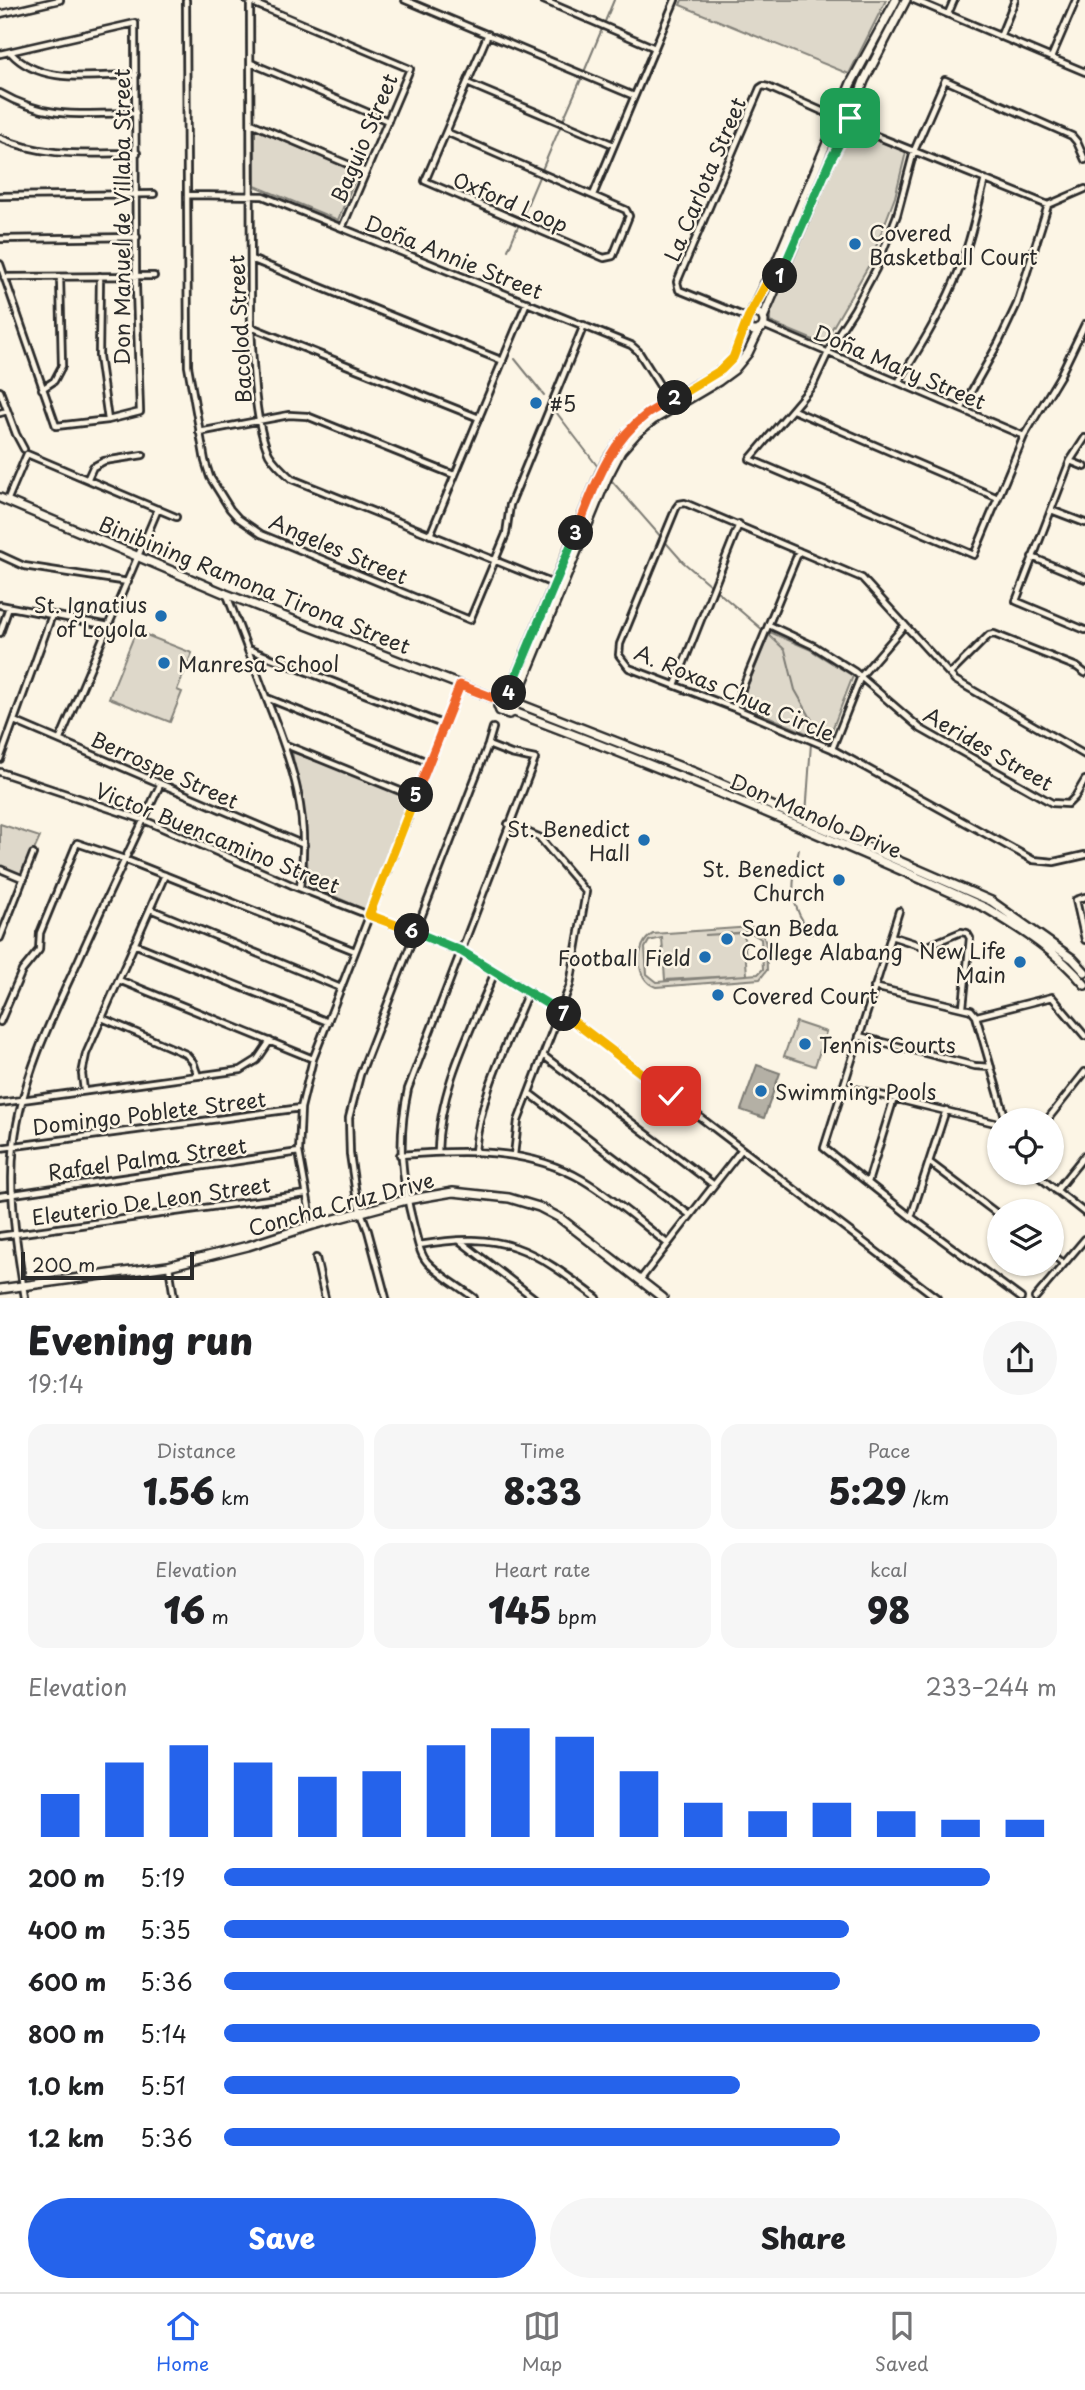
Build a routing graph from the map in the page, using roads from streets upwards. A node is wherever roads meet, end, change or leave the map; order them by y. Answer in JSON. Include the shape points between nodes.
{"nodes":[{"id":1,"x":16,"y":0,"type":"edge"},
{"id":2,"x":61,"y":0,"type":"edge"},
{"id":3,"x":187,"y":0,"type":"edge"},
{"id":4,"x":406,"y":0,"type":"edge"},
{"id":5,"x":543,"y":0,"type":"edge"},
{"id":6,"x":675,"y":0,"type":"edge"},
{"id":7,"x":896,"y":0,"type":"edge"},
{"id":8,"x":906,"y":0,"type":"edge"},
{"id":9,"x":914,"y":0,"type":"edge"},
{"id":10,"x":954,"y":0,"type":"edge"},
{"id":11,"x":1015,"y":0,"type":"edge"},
{"id":12,"x":1076,"y":0,"type":"edge"},
{"id":13,"x":248,"y":1,"type":"edge"},
{"id":14,"x":23,"y":8,"type":"junction"},
{"id":15,"x":891,"y":9,"type":"junction"},
{"id":16,"x":899,"y":13,"type":"junction"},
{"id":17,"x":0,"y":14,"type":"edge"},
{"id":18,"x":948,"y":15,"type":"junction"},
{"id":19,"x":883,"y":24,"type":"junction"},
{"id":20,"x":891,"y":28,"type":"junction"},
{"id":21,"x":488,"y":34,"type":"junction"},
{"id":22,"x":1000,"y":37,"type":"junction"},
{"id":23,"x":655,"y":48,"type":"junction"},
{"id":24,"x":10,"y":52,"type":"junction"},
{"id":25,"x":0,"y":54,"type":"edge"},
{"id":26,"x":1051,"y":58,"type":"junction"},
{"id":27,"x":251,"y":63,"type":"junction"},
{"id":28,"x":1085,"y":72,"type":"edge"},
{"id":29,"x":136,"y":75,"type":"junction"},
{"id":30,"x":856,"y":77,"type":"junction"},
{"id":31,"x":864,"y":81,"type":"junction"},
{"id":32,"x":467,"y":83,"type":"junction"},
{"id":33,"x":0,"y":93,"type":"edge"},
{"id":34,"x":634,"y":96,"type":"junction"},
{"id":35,"x":136,"y":113,"type":"junction"},
{"id":36,"x":836,"y":119,"type":"junction"},
{"id":37,"x":388,"y":121,"type":"junction"},
{"id":38,"x":251,"y":123,"type":"junction"},
{"id":39,"x":849,"y":123,"type":"junction"},
{"id":40,"x":446,"y":132,"type":"junction"},
{"id":41,"x":0,"y":138,"type":"edge"},
{"id":42,"x":614,"y":145,"type":"junction"},
{"id":43,"x":914,"y":151,"type":"junction"},
{"id":44,"x":136,"y":153,"type":"junction"},
{"id":45,"x":822,"y":158,"type":"junction"},
{"id":46,"x":1085,"y":160,"type":"edge"},
{"id":47,"x":830,"y":161,"type":"junction"},
{"id":48,"x":366,"y":172,"type":"junction"},
{"id":49,"x":985,"y":179,"type":"junction"},
{"id":50,"x":1085,"y":189,"type":"edge"},
{"id":51,"x":137,"y":194,"type":"junction"},
{"id":52,"x":154,"y":194,"type":"dead end"},
{"id":53,"x":251,"y":194,"type":"junction"},
{"id":54,"x":188,"y":195,"type":"junction"},
{"id":55,"x":593,"y":195,"type":"junction"},
{"id":56,"x":0,"y":196,"type":"edge"},
{"id":57,"x":1048,"y":205,"type":"junction"},
{"id":58,"x":342,"y":228,"type":"junction"},
{"id":59,"x":137,"y":237,"type":"junction"},
{"id":60,"x":0,"y":239,"type":"edge"},
{"id":61,"x":251,"y":259,"type":"junction"},
{"id":62,"x":0,"y":264,"type":"edge"},
{"id":63,"x":100,"y":276,"type":"junction"},
{"id":64,"x":136,"y":276,"type":"junction"},
{"id":65,"x":154,"y":276,"type":"dead end"},
{"id":66,"x":4,"y":277,"type":"junction"},
{"id":67,"x":60,"y":277,"type":"junction"},
{"id":68,"x":774,"y":279,"type":"junction"},
{"id":69,"x":527,"y":302,"type":"junction"},
{"id":70,"x":749,"y":319,"type":"junction"},
{"id":71,"x":762,"y":324,"type":"junction"},
{"id":72,"x":1085,"y":324,"type":"edge"},
{"id":73,"x":584,"y":325,"type":"junction"},
{"id":74,"x":251,"y":327,"type":"junction"},
{"id":75,"x":829,"y":354,"type":"junction"},
{"id":76,"x":737,"y":360,"type":"junction"},
{"id":77,"x":503,"y":361,"type":"junction"},
{"id":78,"x":899,"y":381,"type":"junction"},
{"id":79,"x":42,"y":389,"type":"junction"},
{"id":80,"x":0,"y":391,"type":"edge"},
{"id":81,"x":672,"y":404,"type":"junction"},
{"id":82,"x":962,"y":408,"type":"junction"},
{"id":83,"x":793,"y":410,"type":"junction"},
{"id":84,"x":7,"y":411,"type":"junction"},
{"id":85,"x":0,"y":413,"type":"edge"},
{"id":86,"x":478,"y":418,"type":"junction"},
{"id":87,"x":108,"y":420,"type":"junction"},
{"id":88,"x":260,"y":421,"type":"junction"},
{"id":89,"x":199,"y":432,"type":"junction"},
{"id":90,"x":1024,"y":436,"type":"junction"},
{"id":91,"x":1085,"y":438,"type":"edge"},
{"id":92,"x":24,"y":449,"type":"dead end"},
{"id":93,"x":143,"y":455,"type":"dead end"},
{"id":94,"x":1070,"y":461,"type":"junction"},
{"id":95,"x":1085,"y":467,"type":"edge"},
{"id":96,"x":454,"y":475,"type":"junction"},
{"id":97,"x":88,"y":478,"type":"junction"},
{"id":98,"x":998,"y":498,"type":"junction"},
{"id":99,"x":4,"y":500,"type":"edge"},
{"id":100,"x":158,"y":509,"type":"junction"},
{"id":101,"x":1051,"y":510,"type":"junction"},
{"id":102,"x":176,"y":517,"type":"dead end"},
{"id":103,"x":1085,"y":523,"type":"edge"},
{"id":104,"x":739,"y":524,"type":"junction"},
{"id":105,"x":429,"y":535,"type":"junction"},
{"id":106,"x":799,"y":551,"type":"junction"},
{"id":107,"x":0,"y":555,"type":"edge"},
{"id":108,"x":139,"y":557,"type":"junction"},
{"id":109,"x":1032,"y":557,"type":"junction"},
{"id":110,"x":495,"y":561,"type":"junction"},
{"id":111,"x":1085,"y":579,"type":"edge"},
{"id":112,"x":128,"y":582,"type":"junction"},
{"id":113,"x":558,"y":586,"type":"junction"},
{"id":114,"x":226,"y":594,"type":"junction"},
{"id":115,"x":0,"y":605,"type":"edge"},
{"id":116,"x":9,"y":607,"type":"junction"},
{"id":117,"x":52,"y":615,"type":"junction"},
{"id":118,"x":905,"y":625,"type":"junction"},
{"id":119,"x":109,"y":626,"type":"junction"},
{"id":120,"x":767,"y":630,"type":"junction"},
{"id":121,"x":1085,"y":630,"type":"edge"},
{"id":122,"x":0,"y":633,"type":"edge"},
{"id":123,"x":248,"y":649,"type":"junction"},
{"id":124,"x":1085,"y":673,"type":"edge"},
{"id":125,"x":950,"y":674,"type":"junction"},
{"id":126,"x":861,"y":676,"type":"junction"},
{"id":127,"x":460,"y":685,"type":"junction"},
{"id":128,"x":675,"y":685,"type":"junction"},
{"id":129,"x":266,"y":698,"type":"junction"},
{"id":130,"x":514,"y":699,"type":"junction"},
{"id":131,"x":499,"y":700,"type":"junction"},
{"id":132,"x":734,"y":708,"type":"junction"},
{"id":133,"x":514,"y":712,"type":"junction"},
{"id":134,"x":14,"y":721,"type":"junction"},
{"id":135,"x":445,"y":724,"type":"junction"},
{"id":136,"x":493,"y":728,"type":"dead end"},
{"id":137,"x":60,"y":739,"type":"junction"},
{"id":138,"x":285,"y":744,"type":"junction"},
{"id":139,"x":488,"y":746,"type":"junction"},
{"id":140,"x":832,"y":749,"type":"junction"},
{"id":141,"x":1085,"y":755,"type":"edge"},
{"id":142,"x":0,"y":759,"type":"edge"},
{"id":143,"x":662,"y":760,"type":"junction"},
{"id":144,"x":429,"y":763,"type":"junction"},
{"id":145,"x":658,"y":768,"type":"junction"},
{"id":146,"x":0,"y":772,"type":"edge"},
{"id":147,"x":1085,"y":780,"type":"edge"},
{"id":148,"x":160,"y":785,"type":"junction"},
{"id":149,"x":415,"y":797,"type":"junction"},
{"id":150,"x":744,"y":798,"type":"junction"},
{"id":151,"x":144,"y":820,"type":"junction"},
{"id":152,"x":508,"y":824,"type":"junction"},
{"id":153,"x":304,"y":845,"type":"junction"},
{"id":154,"x":33,"y":854,"type":"dead end"},
{"id":155,"x":1085,"y":855,"type":"edge"},
{"id":156,"x":124,"y":859,"type":"junction"},
{"id":157,"x":0,"y":869,"type":"edge"},
{"id":158,"x":165,"y":875,"type":"junction"},
{"id":159,"x":24,"y":878,"type":"junction"},
{"id":160,"x":300,"y":888,"type":"junction"},
{"id":161,"x":1085,"y":897,"type":"edge"},
{"id":162,"x":150,"y":909,"type":"junction"},
{"id":163,"x":898,"y":911,"type":"dead end"},
{"id":164,"x":369,"y":915,"type":"junction"},
{"id":165,"x":1012,"y":919,"type":"junction"},
{"id":166,"x":416,"y":933,"type":"junction"},
{"id":167,"x":891,"y":936,"type":"junction"},
{"id":168,"x":0,"y":938,"type":"edge"},
{"id":169,"x":1085,"y":940,"type":"edge"},
{"id":170,"x":134,"y":944,"type":"junction"},
{"id":171,"x":355,"y":951,"type":"junction"},
{"id":172,"x":461,"y":951,"type":"junction"},
{"id":173,"x":495,"y":972,"type":"junction"},
{"id":174,"x":1085,"y":972,"type":"edge"},
{"id":175,"x":119,"y":980,"type":"junction"},
{"id":176,"x":1085,"y":985,"type":"edge"},
{"id":177,"x":874,"y":987,"type":"junction"},
{"id":178,"x":341,"y":988,"type":"junction"},
{"id":179,"x":528,"y":992,"type":"junction"},
{"id":180,"x":963,"y":1007,"type":"junction"},
{"id":181,"x":562,"y":1012,"type":"junction"},
{"id":182,"x":976,"y":1016,"type":"junction"},
{"id":183,"x":102,"y":1018,"type":"junction"},
{"id":184,"x":0,"y":1021,"type":"edge"},
{"id":185,"x":328,"y":1022,"type":"junction"},
{"id":186,"x":859,"y":1036,"type":"junction"},
{"id":187,"x":1085,"y":1036,"type":"edge"},
{"id":188,"x":270,"y":1041,"type":"junction"},
{"id":189,"x":544,"y":1056,"type":"junction"},
{"id":190,"x":313,"y":1059,"type":"junction"},
{"id":191,"x":991,"y":1067,"type":"junction"},
{"id":192,"x":1085,"y":1072,"type":"edge"},
{"id":193,"x":198,"y":1076,"type":"junction"},
{"id":194,"x":843,"y":1086,"type":"junction"},
{"id":195,"x":84,"y":1091,"type":"junction"},
{"id":196,"x":529,"y":1093,"type":"junction"},
{"id":197,"x":894,"y":1098,"type":"junction"},
{"id":198,"x":22,"y":1100,"type":"junction"},
{"id":199,"x":0,"y":1103,"type":"edge"},
{"id":200,"x":301,"y":1108,"type":"junction"},
{"id":201,"x":1003,"y":1108,"type":"edge"},
{"id":202,"x":1056,"y":1108,"type":"edge"},
{"id":203,"x":946,"y":1110,"type":"junction"},
{"id":204,"x":987,"y":1121,"type":"edge"},
{"id":205,"x":14,"y":1146,"type":"junction"},
{"id":206,"x":0,"y":1148,"type":"edge"},
{"id":207,"x":742,"y":1149,"type":"junction"},
{"id":208,"x":475,"y":1151,"type":"junction"},
{"id":209,"x":299,"y":1152,"type":"junction"},
{"id":210,"x":438,"y":1152,"type":"junction"},
{"id":211,"x":1085,"y":1154,"type":"edge"},
{"id":212,"x":514,"y":1155,"type":"junction"},
{"id":213,"x":400,"y":1156,"type":"junction"},
{"id":214,"x":929,"y":1162,"type":"junction"},
{"id":215,"x":868,"y":1182,"type":"junction"},
{"id":216,"x":714,"y":1185,"type":"junction"},
{"id":217,"x":1049,"y":1185,"type":"edge"},
{"id":218,"x":1056,"y":1191,"type":"junction"},
{"id":219,"x":13,"y":1194,"type":"junction"},
{"id":220,"x":306,"y":1194,"type":"junction"},
{"id":221,"x":0,"y":1196,"type":"edge"},
{"id":222,"x":406,"y":1200,"type":"junction"},
{"id":223,"x":987,"y":1206,"type":"edge"},
{"id":224,"x":363,"y":1213,"type":"junction"},
{"id":225,"x":1085,"y":1213,"type":"edge"},
{"id":226,"x":690,"y":1215,"type":"junction"},
{"id":227,"x":911,"y":1217,"type":"junction"},
{"id":228,"x":313,"y":1225,"type":"junction"},
{"id":229,"x":17,"y":1234,"type":"junction"},
{"id":230,"x":0,"y":1236,"type":"edge"},
{"id":231,"x":1085,"y":1239,"type":"edge"},
{"id":232,"x":460,"y":1240,"type":"junction"},
{"id":233,"x":668,"y":1244,"type":"junction"},
{"id":234,"x":419,"y":1245,"type":"junction"},
{"id":235,"x":316,"y":1258,"type":"dead end"},
{"id":236,"x":1064,"y":1262,"type":"edge"},
{"id":237,"x":169,"y":1266,"type":"junction"},
{"id":238,"x":1053,"y":1276,"type":"edge"},
{"id":239,"x":640,"y":1280,"type":"junction"},
{"id":240,"x":23,"y":1286,"type":"junction"},
{"id":241,"x":0,"y":1289,"type":"edge"},
{"id":242,"x":25,"y":1298,"type":"edge"},
{"id":243,"x":174,"y":1298,"type":"edge"},
{"id":244,"x":325,"y":1298,"type":"edge"},
{"id":245,"x":386,"y":1298,"type":"edge"},
{"id":246,"x":474,"y":1298,"type":"edge"},
{"id":247,"x":534,"y":1298,"type":"edge"},
{"id":248,"x":597,"y":1298,"type":"edge"},
{"id":249,"x":663,"y":1298,"type":"edge"},
{"id":250,"x":937,"y":1298,"type":"edge"},
{"id":251,"x":1021,"y":1298,"type":"edge"},
{"id":252,"x":1035,"y":1298,"type":"edge"}],
"edges":[{"from":1,"to":14,"type":"street"},
{"from":2,"to":14,"type":"street"},
{"from":3,"to":54,"type":"street","name":"Angeles Street"},
{"from":4,"to":21,"type":"street"},
{"from":5,"to":23,"type":"street"},
{"from":6,"to":23,"type":"street"},
{"from":7,"to":15,"type":"street"},
{"from":8,"to":16,"type":"street"},
{"from":9,"to":18,"type":"street"},
{"from":10,"to":18,"type":"street"},
{"from":11,"to":22,"type":"street"},
{"from":12,"to":26,"type":"street"},
{"from":13,"to":27,"type":"street","name":"Bacolod Street"},
{"from":13,"to":37,"type":"street","name":"Baguio Street","via":[[410,69]]},
{"from":14,"to":17,"type":"street"},
{"from":15,"to":16,"type":"street"},
{"from":15,"to":19,"type":"street"},
{"from":16,"to":20,"type":"street"},
{"from":18,"to":22,"type":"street"},
{"from":19,"to":20,"type":"street"},
{"from":19,"to":30,"type":"street"},
{"from":20,"to":31,"type":"street"},
{"from":21,"to":32,"type":"street","name":"Oxford Loop"},
{"from":21,"to":34,"type":"street"},
{"from":22,"to":26,"type":"street"},
{"from":23,"to":34,"type":"street"},
{"from":24,"to":25,"type":"street"},
{"from":24,"to":29,"type":"street","via":[[20,63],[45,74]]},
{"from":24,"to":29,"type":"street","name":"Don Manuel de Villaba Street","via":[[135,23]]},
{"from":26,"to":28,"type":"street"},
{"from":27,"to":37,"type":"street"},
{"from":27,"to":38,"type":"street","name":"Bacolod Street"},
{"from":29,"to":35,"type":"street","name":"Don Manuel de Villaba Street"},
{"from":30,"to":31,"type":"street"},
{"from":30,"to":36,"type":"street"},
{"from":31,"to":39,"type":"street"},
{"from":32,"to":40,"type":"street","name":"Oxford Loop"},
{"from":32,"to":42,"type":"street"},
{"from":33,"to":35,"type":"street","via":[[45,112]]},
{"from":34,"to":42,"type":"street"},
{"from":35,"to":44,"type":"street","name":"Don Manuel de Villaba Street"},
{"from":36,"to":39,"type":"street","via":[[845,114]]},
{"from":36,"to":39,"type":"street","via":[[840,129]]},
{"from":36,"to":45,"type":"street"},
{"from":36,"to":70,"type":"street","name":"La Carlota Street","via":[[768,87],[760,88],[677,282],[679,290]]},
{"from":37,"to":48,"type":"street","name":"Baguio Street"},
{"from":38,"to":48,"type":"street"},
{"from":38,"to":53,"type":"street","name":"Bacolod Street"},
{"from":39,"to":43,"type":"street"},
{"from":39,"to":47,"type":"street"},
{"from":40,"to":55,"type":"street"},
{"from":40,"to":55,"type":"street","name":"Oxford Loop","via":[[425,181],[609,258],[629,213]]},
{"from":41,"to":44,"type":"street","via":[[51,153]]},
{"from":42,"to":55,"type":"street"},
{"from":43,"to":46,"type":"street","via":[[945,80],[1072,136]]},
{"from":43,"to":49,"type":"street"},
{"from":43,"to":75,"type":"street","via":[[880,259]]},
{"from":44,"to":51,"type":"street","name":"Don Manuel de Villaba Street"},
{"from":45,"to":47,"type":"street"},
{"from":45,"to":68,"type":"street"},
{"from":47,"to":68,"type":"street"},
{"from":48,"to":58,"type":"street","name":"Baguio Street"},
{"from":49,"to":57,"type":"street"},
{"from":49,"to":78,"type":"street","via":[[969,244],[954,281],[936,321]]},
{"from":50,"to":57,"type":"street"},
{"from":51,"to":52,"type":"street"},
{"from":51,"to":56,"type":"street"},
{"from":51,"to":59,"type":"street","name":"Don Manuel de Villaba Street"},
{"from":53,"to":54,"type":"street","name":"Doña Annie Street"},
{"from":53,"to":58,"type":"street","name":"Doña Annie Street"},
{"from":53,"to":61,"type":"street","name":"Bacolod Street"},
{"from":54,"to":89,"type":"street","name":"Angeles Street","via":[[188,366]]},
{"from":57,"to":82,"type":"street","via":[[1017,304]]},
{"from":58,"to":69,"type":"street","name":"Doña Annie Street"},
{"from":59,"to":60,"type":"street"},
{"from":59,"to":64,"type":"street","name":"Don Manuel de Villaba Street"},
{"from":61,"to":74,"type":"street","name":"Bacolod Street"},
{"from":61,"to":77,"type":"street"},
{"from":62,"to":66,"type":"street"},
{"from":63,"to":64,"type":"street"},
{"from":63,"to":67,"type":"street"},
{"from":63,"to":87,"type":"street","via":[[99,356]]},
{"from":64,"to":65,"type":"street"},
{"from":64,"to":87,"type":"street","name":"Don Manuel de Villaba Street","via":[[141,411]]},
{"from":66,"to":67,"type":"street"},
{"from":66,"to":79,"type":"street"},
{"from":67,"to":79,"type":"street","via":[[61,366],[54,381]]},
{"from":68,"to":70,"type":"street","via":[[765,283]]},
{"from":68,"to":71,"type":"street"},
{"from":69,"to":73,"type":"street","name":"Doña Annie Street"},
{"from":69,"to":77,"type":"street"},
{"from":70,"to":71,"type":"street","via":[[757,314]]},
{"from":70,"to":71,"type":"street","via":[[751,330]]},
{"from":70,"to":76,"type":"street"},
{"from":71,"to":75,"type":"street","name":"Doña Mary Street"},
{"from":71,"to":76,"type":"street","via":[[748,353]]},
{"from":72,"to":90,"type":"street"},
{"from":73,"to":81,"type":"street","name":"Doña Annie Street","via":[[635,347]]},
{"from":73,"to":110,"type":"street","name":"Angeles Street","via":[[510,505],[508,528]]},
{"from":74,"to":86,"type":"street"},
{"from":74,"to":88,"type":"street","name":"Bacolod Street"},
{"from":75,"to":78,"type":"street","name":"Doña Mary Street"},
{"from":75,"to":83,"type":"street"},
{"from":76,"to":81,"type":"street"},
{"from":77,"to":86,"type":"street"},
{"from":78,"to":82,"type":"street","name":"Doña Mary Street"},
{"from":79,"to":87,"type":"street","via":[[56,426]]},
{"from":80,"to":84,"type":"street"},
{"from":81,"to":113,"type":"street","via":[[621,451]]},
{"from":82,"to":90,"type":"street","name":"Doña Mary Street"},
{"from":83,"to":98,"type":"street"},
{"from":83,"to":98,"type":"street","via":[[750,459],[974,555]]},
{"from":84,"to":85,"type":"street"},
{"from":84,"to":92,"type":"street"},
{"from":86,"to":96,"type":"street"},
{"from":88,"to":89,"type":"street"},
{"from":88,"to":96,"type":"street","via":[[307,416]]},
{"from":88,"to":105,"type":"street","name":"Bacolod Street","via":[[270,456],[292,479]]},
{"from":89,"to":110,"type":"street","name":"Angeles Street","via":[[210,477],[230,509],[280,543],[471,620]]},
{"from":90,"to":98,"type":"street"},
{"from":91,"to":94,"type":"street"},
{"from":93,"to":97,"type":"street","via":[[104,461],[93,467]]},
{"from":94,"to":95,"type":"street"},
{"from":94,"to":101,"type":"street"},
{"from":96,"to":105,"type":"street"},
{"from":97,"to":99,"type":"street","via":[[27,454]]},
{"from":97,"to":100,"type":"street"},
{"from":99,"to":108,"type":"street","name":"Binibining Ramona Tirona Street"},
{"from":100,"to":102,"type":"street"},
{"from":100,"to":108,"type":"street"},
{"from":101,"to":103,"type":"street"},
{"from":101,"to":109,"type":"street"},
{"from":104,"to":106,"type":"street","name":"A. Roxas Chua Circle"},
{"from":104,"to":128,"type":"street"},
{"from":104,"to":128,"type":"street","name":"A. Roxas Chua Circle","via":[[679,504],[618,651],[629,667]]},
{"from":105,"to":110,"type":"street","name":"Bacolod Street"},
{"from":106,"to":118,"type":"street","name":"A. Roxas Chua Circle","via":[[862,578]]},
{"from":106,"to":120,"type":"street"},
{"from":107,"to":112,"type":"street","via":[[24,566]]},
{"from":108,"to":112,"type":"street"},
{"from":108,"to":114,"type":"street","name":"Binibining Ramona Tirona Street"},
{"from":109,"to":111,"type":"street"},
{"from":109,"to":121,"type":"street","via":[[1016,601]]},
{"from":110,"to":113,"type":"street","name":"Bacolod Street"},
{"from":112,"to":119,"type":"street"},
{"from":113,"to":130,"type":"street"},
{"from":114,"to":123,"type":"street"},
{"from":114,"to":127,"type":"street","name":"Binibining Ramona Tirona Street"},
{"from":115,"to":116,"type":"street"},
{"from":116,"to":117,"type":"street"},
{"from":116,"to":122,"type":"street"},
{"from":117,"to":119,"type":"street"},
{"from":117,"to":134,"type":"street"},
{"from":118,"to":125,"type":"street","name":"A. Roxas Chua Circle"},
{"from":118,"to":126,"type":"street"},
{"from":119,"to":137,"type":"street"},
{"from":120,"to":126,"type":"street","name":"Aerides Street","via":[[814,646]]},
{"from":120,"to":132,"type":"street"},
{"from":123,"to":129,"type":"street"},
{"from":123,"to":135,"type":"street"},
{"from":124,"to":125,"type":"street","via":[[994,634]]},
{"from":125,"to":141,"type":"street","name":"A. Roxas Chua Circle"},
{"from":126,"to":140,"type":"street"},
{"from":126,"to":147,"type":"street","name":"Aerides Street","via":[[921,729],[1052,803],[1068,804]]},
{"from":127,"to":131,"type":"street","name":"Binibining Ramona Tirona Street"},
{"from":127,"to":135,"type":"street"},
{"from":128,"to":132,"type":"street","name":"A. Roxas Chua Circle"},
{"from":129,"to":138,"type":"street"},
{"from":129,"to":144,"type":"street"},
{"from":130,"to":131,"type":"street"},
{"from":130,"to":133,"type":"street"},
{"from":130,"to":143,"type":"street","name":"Don Manolo Drive"},
{"from":131,"to":133,"type":"street","name":"Binibining Ramona Tirona Street","via":[[500,711]]},
{"from":132,"to":140,"type":"street","name":"A. Roxas Chua Circle"},
{"from":133,"to":145,"type":"street","name":"Don Manolo Drive"},
{"from":134,"to":137,"type":"street","name":"Berrospe Street"},
{"from":134,"to":142,"type":"street"},
{"from":135,"to":144,"type":"street"},
{"from":136,"to":139,"type":"street"},
{"from":137,"to":148,"type":"street","name":"Berrospe Street"},
{"from":138,"to":149,"type":"street"},
{"from":138,"to":153,"type":"street","via":[[300,799]]},
{"from":139,"to":152,"type":"street","via":[[535,759]]},
{"from":139,"to":166,"type":"street"},
{"from":140,"to":155,"type":"street","name":"A. Roxas Chua Circle","via":[[1033,860],[1054,862]]},
{"from":143,"to":145,"type":"street"},
{"from":143,"to":150,"type":"street","name":"Don Manolo Drive"},
{"from":144,"to":149,"type":"street"},
{"from":145,"to":150,"type":"street","name":"Don Manolo Drive"},
{"from":146,"to":151,"type":"street","name":"Victor Buencamino Street"},
{"from":148,"to":151,"type":"street"},
{"from":148,"to":153,"type":"street","name":"Berrospe Street"},
{"from":149,"to":164,"type":"street"},
{"from":150,"to":165,"type":"street","name":"Don Manolo Drive"},
{"from":151,"to":156,"type":"street"},
{"from":151,"to":160,"type":"street","name":"Victor Buencamino Street"},
{"from":152,"to":172,"type":"street"},
{"from":152,"to":181,"type":"street","via":[[539,838],[586,892]]},
{"from":153,"to":160,"type":"street"},
{"from":154,"to":159,"type":"street"},
{"from":156,"to":158,"type":"street"},
{"from":156,"to":184,"type":"street","via":[[77,843],[40,933],[39,950],[22,971]]},
{"from":156,"to":198,"type":"street","via":[[56,1009]]},
{"from":157,"to":159,"type":"street"},
{"from":158,"to":162,"type":"street"},
{"from":158,"to":171,"type":"street"},
{"from":159,"to":168,"type":"street"},
{"from":160,"to":164,"type":"street","name":"Victor Buencamino Street"},
{"from":161,"to":169,"type":"street","via":[[1076,900]]},
{"from":162,"to":170,"type":"street"},
{"from":162,"to":178,"type":"street"},
{"from":163,"to":167,"type":"street"},
{"from":164,"to":166,"type":"street","name":"Victor Buencamino Street"},
{"from":164,"to":171,"type":"street"},
{"from":165,"to":174,"type":"street","name":"Don Manolo Drive"},
{"from":165,"to":176,"type":"street","name":"Don Manolo Drive"},
{"from":166,"to":172,"type":"street","name":"Victor Buencamino Street"},
{"from":166,"to":224,"type":"street","via":[[360,1075],[349,1118],[350,1154]]},
{"from":167,"to":177,"type":"street"},
{"from":167,"to":180,"type":"street","via":[[925,947],[967,933]]},
{"from":170,"to":175,"type":"street"},
{"from":170,"to":185,"type":"street"},
{"from":171,"to":178,"type":"street"},
{"from":172,"to":173,"type":"street","name":"Victor Buencamino Street"},
{"from":172,"to":213,"type":"street","via":[[408,1089]]},
{"from":173,"to":179,"type":"street","name":"Victor Buencamino Street"},
{"from":173,"to":210,"type":"street","via":[[450,1082],[440,1119]]},
{"from":175,"to":183,"type":"street"},
{"from":175,"to":188,"type":"street"},
{"from":177,"to":180,"type":"street"},
{"from":177,"to":186,"type":"street"},
{"from":178,"to":185,"type":"street"},
{"from":179,"to":181,"type":"street","name":"Victor Buencamino Street"},
{"from":179,"to":208,"type":"street","via":[[483,1104]]},
{"from":180,"to":182,"type":"street"},
{"from":181,"to":189,"type":"street"},
{"from":181,"to":207,"type":"street","name":"Victor Buencamino Street"},
{"from":182,"to":187,"type":"street","via":[[1052,997]]},
{"from":182,"to":191,"type":"street"},
{"from":183,"to":193,"type":"street","via":[[186,1054]]},
{"from":183,"to":195,"type":"street","via":[[83,1065]]},
{"from":185,"to":190,"type":"street"},
{"from":186,"to":191,"type":"street"},
{"from":186,"to":194,"type":"street"},
{"from":188,"to":190,"type":"street"},
{"from":188,"to":193,"type":"street","via":[[257,1060],[241,1070]]},
{"from":189,"to":196,"type":"street"},
{"from":189,"to":216,"type":"street"},
{"from":190,"to":200,"type":"street"},
{"from":191,"to":201,"type":"street"},
{"from":192,"to":202,"type":"street"},
{"from":193,"to":195,"type":"street"},
{"from":194,"to":197,"type":"street"},
{"from":194,"to":215,"type":"street","via":[[824,1148]]},
{"from":195,"to":198,"type":"street"},
{"from":196,"to":212,"type":"street","via":[[518,1121]]},
{"from":196,"to":226,"type":"street"},
{"from":197,"to":203,"type":"street"},
{"from":197,"to":215,"type":"street"},
{"from":198,"to":199,"type":"street"},
{"from":198,"to":205,"type":"street"},
{"from":200,"to":205,"type":"street","name":"Domingo Poblete Street"},
{"from":200,"to":209,"type":"street"},
{"from":203,"to":204,"type":"street"},
{"from":203,"to":214,"type":"street"},
{"from":205,"to":206,"type":"street","name":"Domingo Poblete Street"},
{"from":205,"to":219,"type":"street"},
{"from":207,"to":216,"type":"street"},
{"from":207,"to":250,"type":"street","name":"Victor Buencamino Street"},
{"from":208,"to":210,"type":"street"},
{"from":208,"to":212,"type":"street"},
{"from":209,"to":219,"type":"street","name":"Rafael Palma Street"},
{"from":209,"to":220,"type":"street"},
{"from":210,"to":213,"type":"street"},
{"from":211,"to":218,"type":"street"},
{"from":212,"to":233,"type":"street","via":[[581,1179]]},
{"from":213,"to":222,"type":"street"},
{"from":214,"to":223,"type":"street"},
{"from":214,"to":227,"type":"street"},
{"from":215,"to":227,"type":"street"},
{"from":216,"to":226,"type":"street"},
{"from":217,"to":218,"type":"street"},
{"from":218,"to":225,"type":"street"},
{"from":219,"to":221,"type":"street","name":"Rafael Palma Street"},
{"from":219,"to":229,"type":"street"},
{"from":220,"to":228,"type":"street"},
{"from":220,"to":229,"type":"street","name":"Eleuterio De Leon Street"},
{"from":222,"to":224,"type":"street","name":"Concha Cruz Drive"},
{"from":222,"to":234,"type":"street"},
{"from":222,"to":239,"type":"street","name":"Concha Cruz Drive","via":[[453,1192],[528,1203],[559,1218]]},
{"from":224,"to":228,"type":"street","name":"Concha Cruz Drive"},
{"from":224,"to":245,"type":"street"},
{"from":226,"to":233,"type":"street"},
{"from":227,"to":251,"type":"street"},
{"from":228,"to":237,"type":"street","name":"Concha Cruz Drive"},
{"from":229,"to":230,"type":"street","name":"Eleuterio De Leon Street"},
{"from":229,"to":240,"type":"street"},
{"from":231,"to":236,"type":"street"},
{"from":232,"to":234,"type":"street"},
{"from":232,"to":247,"type":"street"},
{"from":232,"to":248,"type":"street","via":[[487,1240],[528,1251]]},
{"from":233,"to":239,"type":"street"},
{"from":234,"to":246,"type":"street","via":[[426,1261]]},
{"from":235,"to":244,"type":"street"},
{"from":237,"to":240,"type":"street","name":"Concha Cruz Drive"},
{"from":237,"to":243,"type":"street"},
{"from":238,"to":252,"type":"street"},
{"from":239,"to":249,"type":"street","name":"Concha Cruz Drive"},
{"from":240,"to":241,"type":"street","name":"Concha Cruz Drive"},
{"from":240,"to":242,"type":"street"}]}
